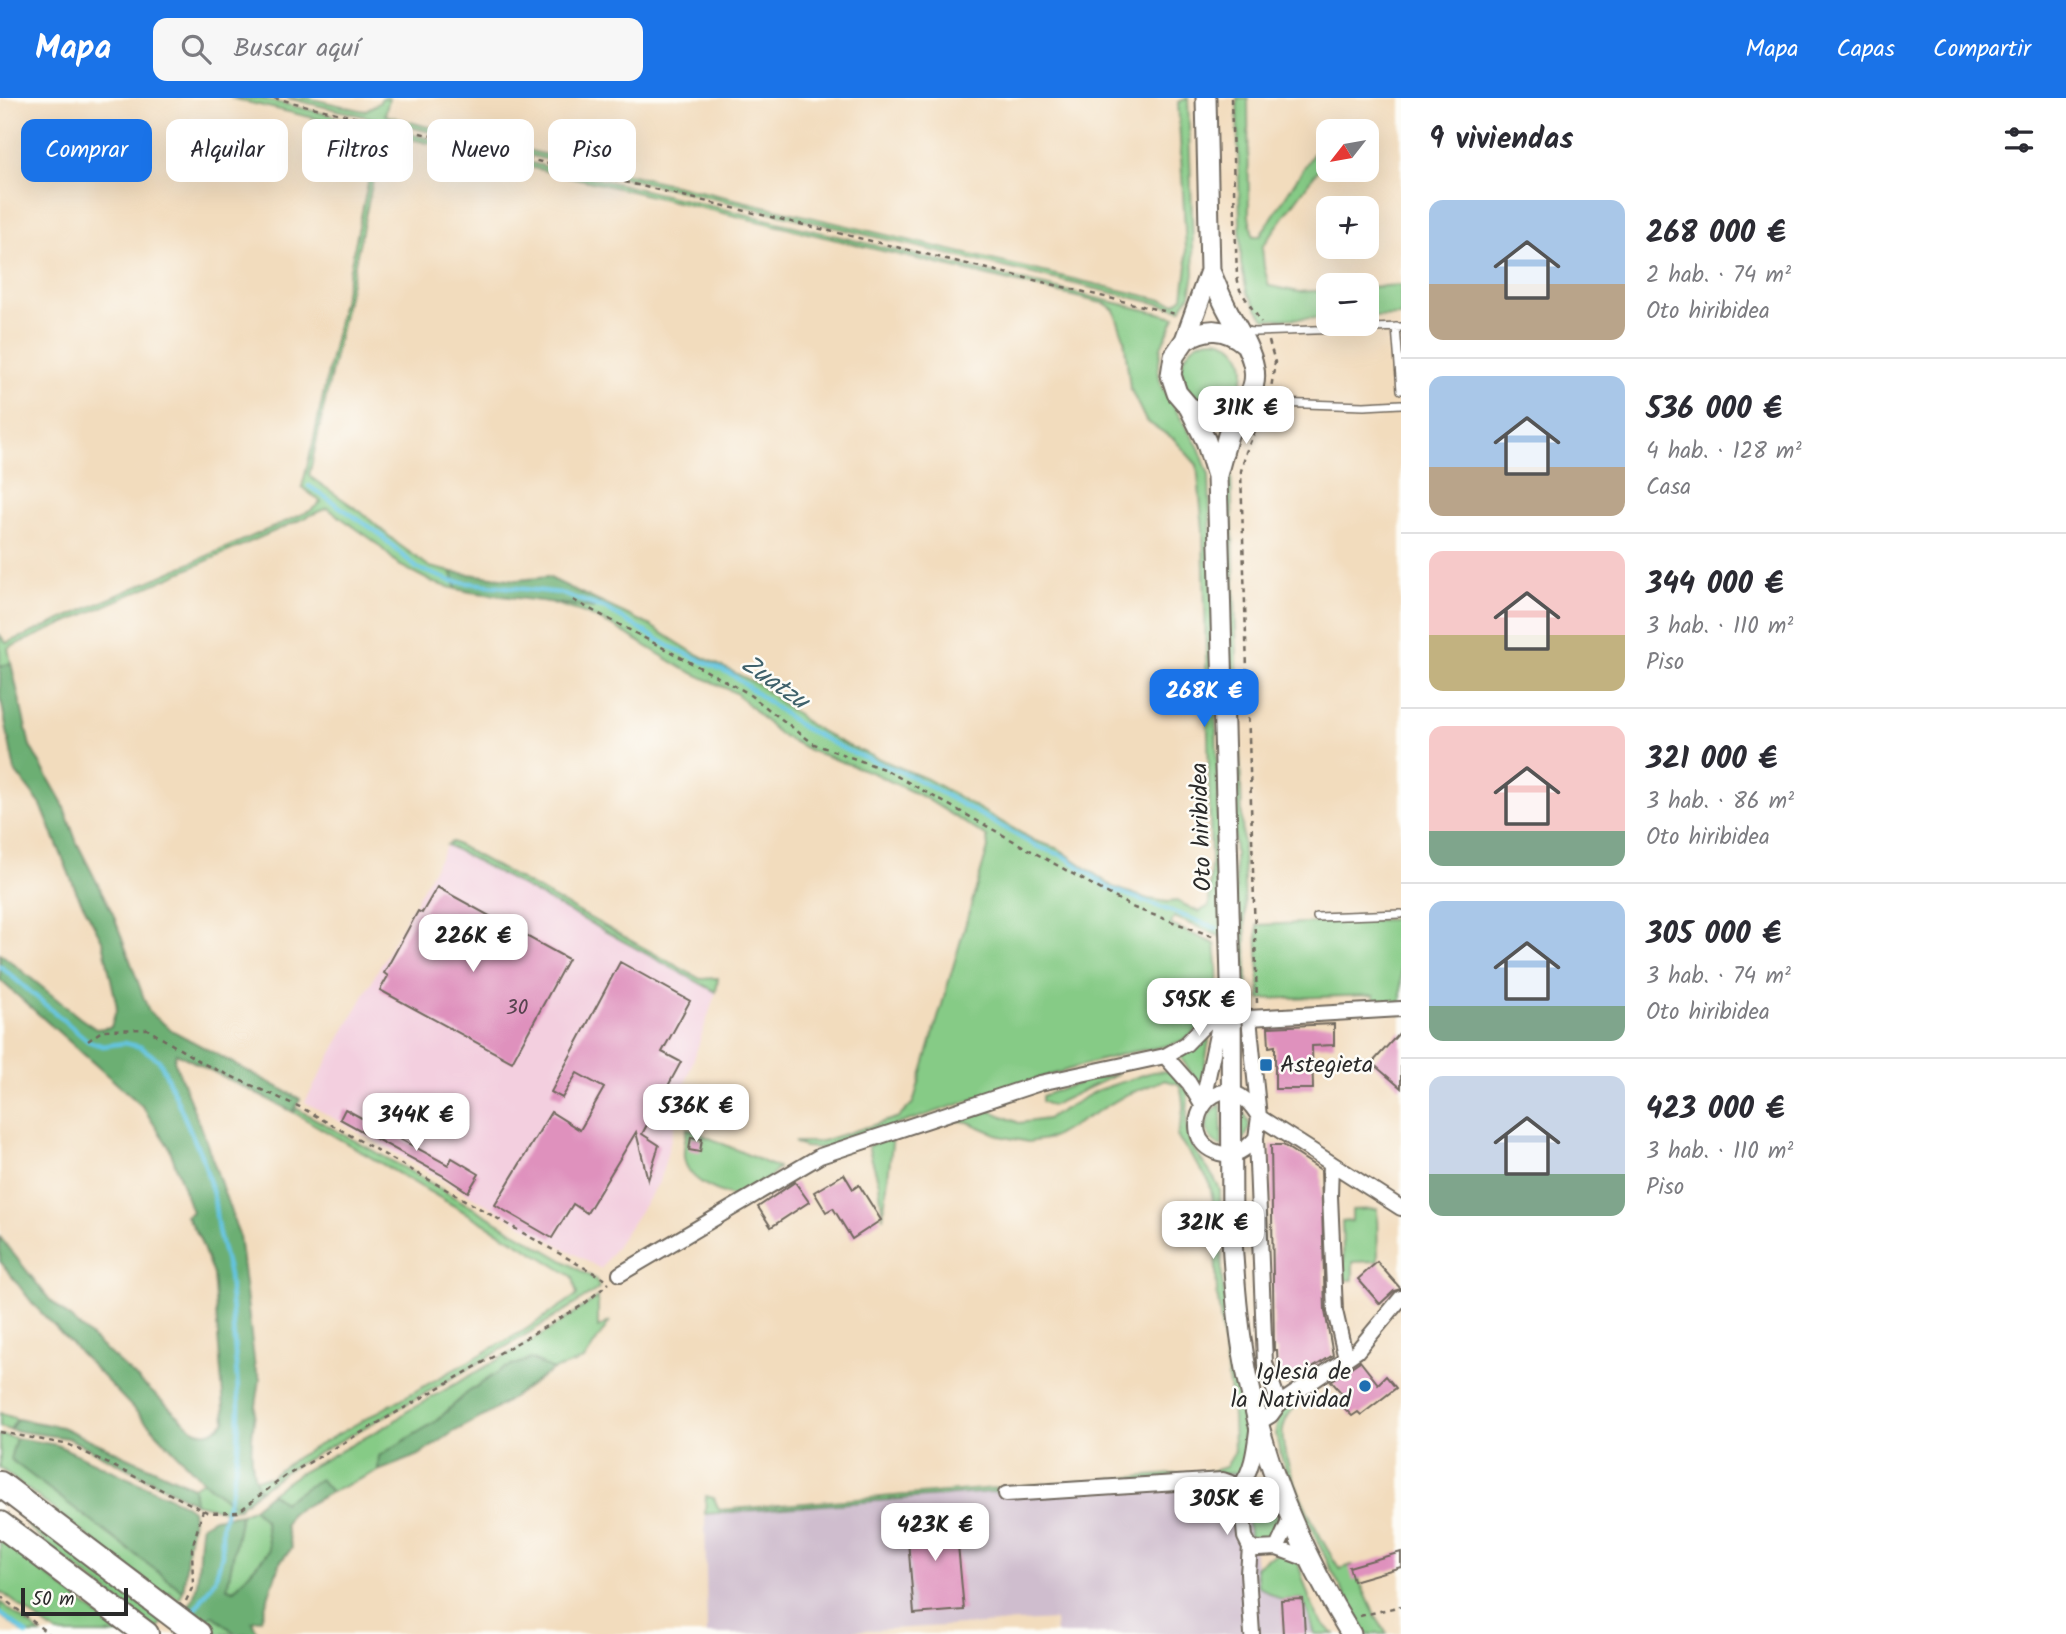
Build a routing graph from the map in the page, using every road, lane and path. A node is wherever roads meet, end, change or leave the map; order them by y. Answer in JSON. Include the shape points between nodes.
{"nodes":[{"id":1,"x":274,"y":98,"type":"edge"},
{"id":2,"x":1206,"y":98,"type":"edge"},
{"id":3,"x":1231,"y":98,"type":"edge"},
{"id":4,"x":1210,"y":271,"type":"junction"},
{"id":5,"x":1193,"y":318,"type":"junction"},
{"id":6,"x":1399,"y":327,"type":"edge"},
{"id":7,"x":1265,"y":332,"type":"junction"},
{"id":8,"x":1242,"y":337,"type":"junction"},
{"id":9,"x":1185,"y":341,"type":"junction"},
{"id":10,"x":1401,"y":390,"type":"edge"},
{"id":11,"x":1243,"y":402,"type":"junction"},
{"id":12,"x":1266,"y":404,"type":"junction"},
{"id":13,"x":1401,"y":404,"type":"edge"},
{"id":14,"x":1189,"y":407,"type":"junction"},
{"id":15,"x":1217,"y":476,"type":"junction"},
{"id":16,"x":573,"y":600,"type":"dead end"},
{"id":17,"x":1401,"y":914,"type":"edge"},
{"id":18,"x":1317,"y":917,"type":"dead end"},
{"id":19,"x":1230,"y":943,"type":"junction"},
{"id":20,"x":1401,"y":1009,"type":"edge"},
{"id":21,"x":1235,"y":1012,"type":"junction"},
{"id":22,"x":88,"y":1041,"type":"dead end"},
{"id":23,"x":1165,"y":1056,"type":"junction"},
{"id":24,"x":1232,"y":1092,"type":"junction"},
{"id":25,"x":1202,"y":1105,"type":"junction"},
{"id":26,"x":1259,"y":1117,"type":"junction"},
{"id":27,"x":1256,"y":1138,"type":"junction"},
{"id":28,"x":1231,"y":1155,"type":"junction"},
{"id":29,"x":1331,"y":1163,"type":"junction"},
{"id":30,"x":1401,"y":1208,"type":"edge"},
{"id":31,"x":620,"y":1274,"type":"dead end"},
{"id":32,"x":1401,"y":1298,"type":"edge"},
{"id":33,"x":1346,"y":1359,"type":"junction"},
{"id":34,"x":1279,"y":1404,"type":"junction"},
{"id":35,"x":1258,"y":1423,"type":"junction"},
{"id":36,"x":0,"y":1432,"type":"edge"},
{"id":37,"x":1273,"y":1473,"type":"junction"},
{"id":38,"x":1243,"y":1483,"type":"junction"},
{"id":39,"x":1,"y":1486,"type":"edge"},
{"id":40,"x":1006,"y":1493,"type":"dead end"},
{"id":41,"x":203,"y":1510,"type":"junction"},
{"id":42,"x":1291,"y":1517,"type":"junction"},
{"id":43,"x":0,"y":1524,"type":"edge"},
{"id":44,"x":1250,"y":1547,"type":"junction"},
{"id":45,"x":1277,"y":1548,"type":"junction"},
{"id":46,"x":1310,"y":1560,"type":"junction"},
{"id":47,"x":0,"y":1596,"type":"edge"},
{"id":48,"x":184,"y":1604,"type":"dead end"},
{"id":49,"x":1401,"y":1606,"type":"edge"},
{"id":50,"x":1347,"y":1627,"type":"edge"},
{"id":51,"x":49,"y":1634,"type":"edge"},
{"id":52,"x":146,"y":1634,"type":"edge"},
{"id":53,"x":198,"y":1634,"type":"edge"},
{"id":54,"x":1252,"y":1634,"type":"edge"}],
"edges":[{"from":1,"to":5,"type":"path"},
{"from":2,"to":4,"type":"street","name":"Oto hiribidea"},
{"from":3,"to":7,"type":"path","via":[[1237,277]]},
{"from":4,"to":5,"type":"street","name":"Oto hiribidea"},
{"from":4,"to":8,"type":"street","name":"Oto hiribidea"},
{"from":5,"to":9,"type":"street","name":"Oto hiribidea"},
{"from":6,"to":7,"type":"lane"},
{"from":6,"to":10,"type":"lane"},
{"from":7,"to":8,"type":"lane"},
{"from":7,"to":12,"type":"path","via":[[1275,362]]},
{"from":8,"to":9,"type":"street","via":[[1209,330]]},
{"from":8,"to":11,"type":"street","name":"Oto hiribidea","via":[[1255,366],[1251,390]]},
{"from":9,"to":14,"type":"street","name":"Oto hiribidea","via":[[1174,356],[1171,375],[1177,393]]},
{"from":11,"to":12,"type":"lane"},
{"from":11,"to":14,"type":"street","via":[[1210,414]]},
{"from":11,"to":15,"type":"street","name":"Oto hiribidea"},
{"from":12,"to":13,"type":"lane"},
{"from":12,"to":21,"type":"path","via":[[1241,471],[1257,1005]]},
{"from":14,"to":15,"type":"street","name":"Oto hiribidea"},
{"from":15,"to":19,"type":"street","name":"Oto hiribidea"},
{"from":16,"to":19,"type":"path","via":[[746,692],[814,744],[886,769],[1134,908]]},
{"from":17,"to":18,"type":"lane"},
{"from":19,"to":21,"type":"street","name":"Oto hiribidea"},
{"from":20,"to":21,"type":"street"},
{"from":21,"to":23,"type":"street","via":[[1208,1024]]},
{"from":21,"to":24,"type":"street","name":"Oto hiribidea"},
{"from":21,"to":25,"type":"street"},
{"from":21,"to":26,"type":"street","name":"Oto hiribidea"},
{"from":22,"to":41,"type":"path","via":[[103,1030],[147,1029],[204,1064],[302,1108],[610,1282],[583,1304],[284,1477],[238,1512]]},
{"from":23,"to":25,"type":"street"},
{"from":23,"to":31,"type":"street","via":[[1040,1083],[820,1156]]},
{"from":24,"to":25,"type":"street","via":[[1220,1092]]},
{"from":24,"to":26,"type":"street","via":[[1249,1100]]},
{"from":24,"to":28,"type":"street","name":"Oto hiribidea"},
{"from":25,"to":28,"type":"street","via":[[1198,1133],[1205,1145]]},
{"from":26,"to":27,"type":"street","name":"Oto hiribidea"},
{"from":26,"to":29,"type":"street"},
{"from":27,"to":28,"type":"street","via":[[1246,1150]]},
{"from":27,"to":34,"type":"street","name":"Oto hiribidea","via":[[1265,1363]]},
{"from":28,"to":35,"type":"street","name":"Oto hiribidea","via":[[1234,1274],[1244,1360]]},
{"from":29,"to":30,"type":"street"},
{"from":29,"to":33,"type":"street","via":[[1335,1311]]},
{"from":32,"to":33,"type":"street"},
{"from":33,"to":34,"type":"street"},
{"from":34,"to":35,"type":"street"},
{"from":35,"to":37,"type":"street","name":"Oto hiribidea"},
{"from":35,"to":38,"type":"street"},
{"from":36,"to":41,"type":"path","via":[[71,1445]]},
{"from":37,"to":38,"type":"street"},
{"from":37,"to":42,"type":"street","name":"Oto hiribidea"},
{"from":38,"to":40,"type":"street","via":[[1223,1480]]},
{"from":38,"to":44,"type":"street","via":[[1245,1537]]},
{"from":39,"to":53,"type":"highway"},
{"from":41,"to":48,"type":"path","via":[[192,1548],[192,1586]]},
{"from":42,"to":45,"type":"street"},
{"from":42,"to":46,"type":"street","name":"Oto hiribidea"},
{"from":43,"to":52,"type":"highway"},
{"from":44,"to":45,"type":"street"},
{"from":44,"to":54,"type":"street"},
{"from":45,"to":46,"type":"street"},
{"from":46,"to":50,"type":"street","name":"Oto hiribidea"},
{"from":47,"to":51,"type":"path"},
{"from":49,"to":50,"type":"path"}]}
